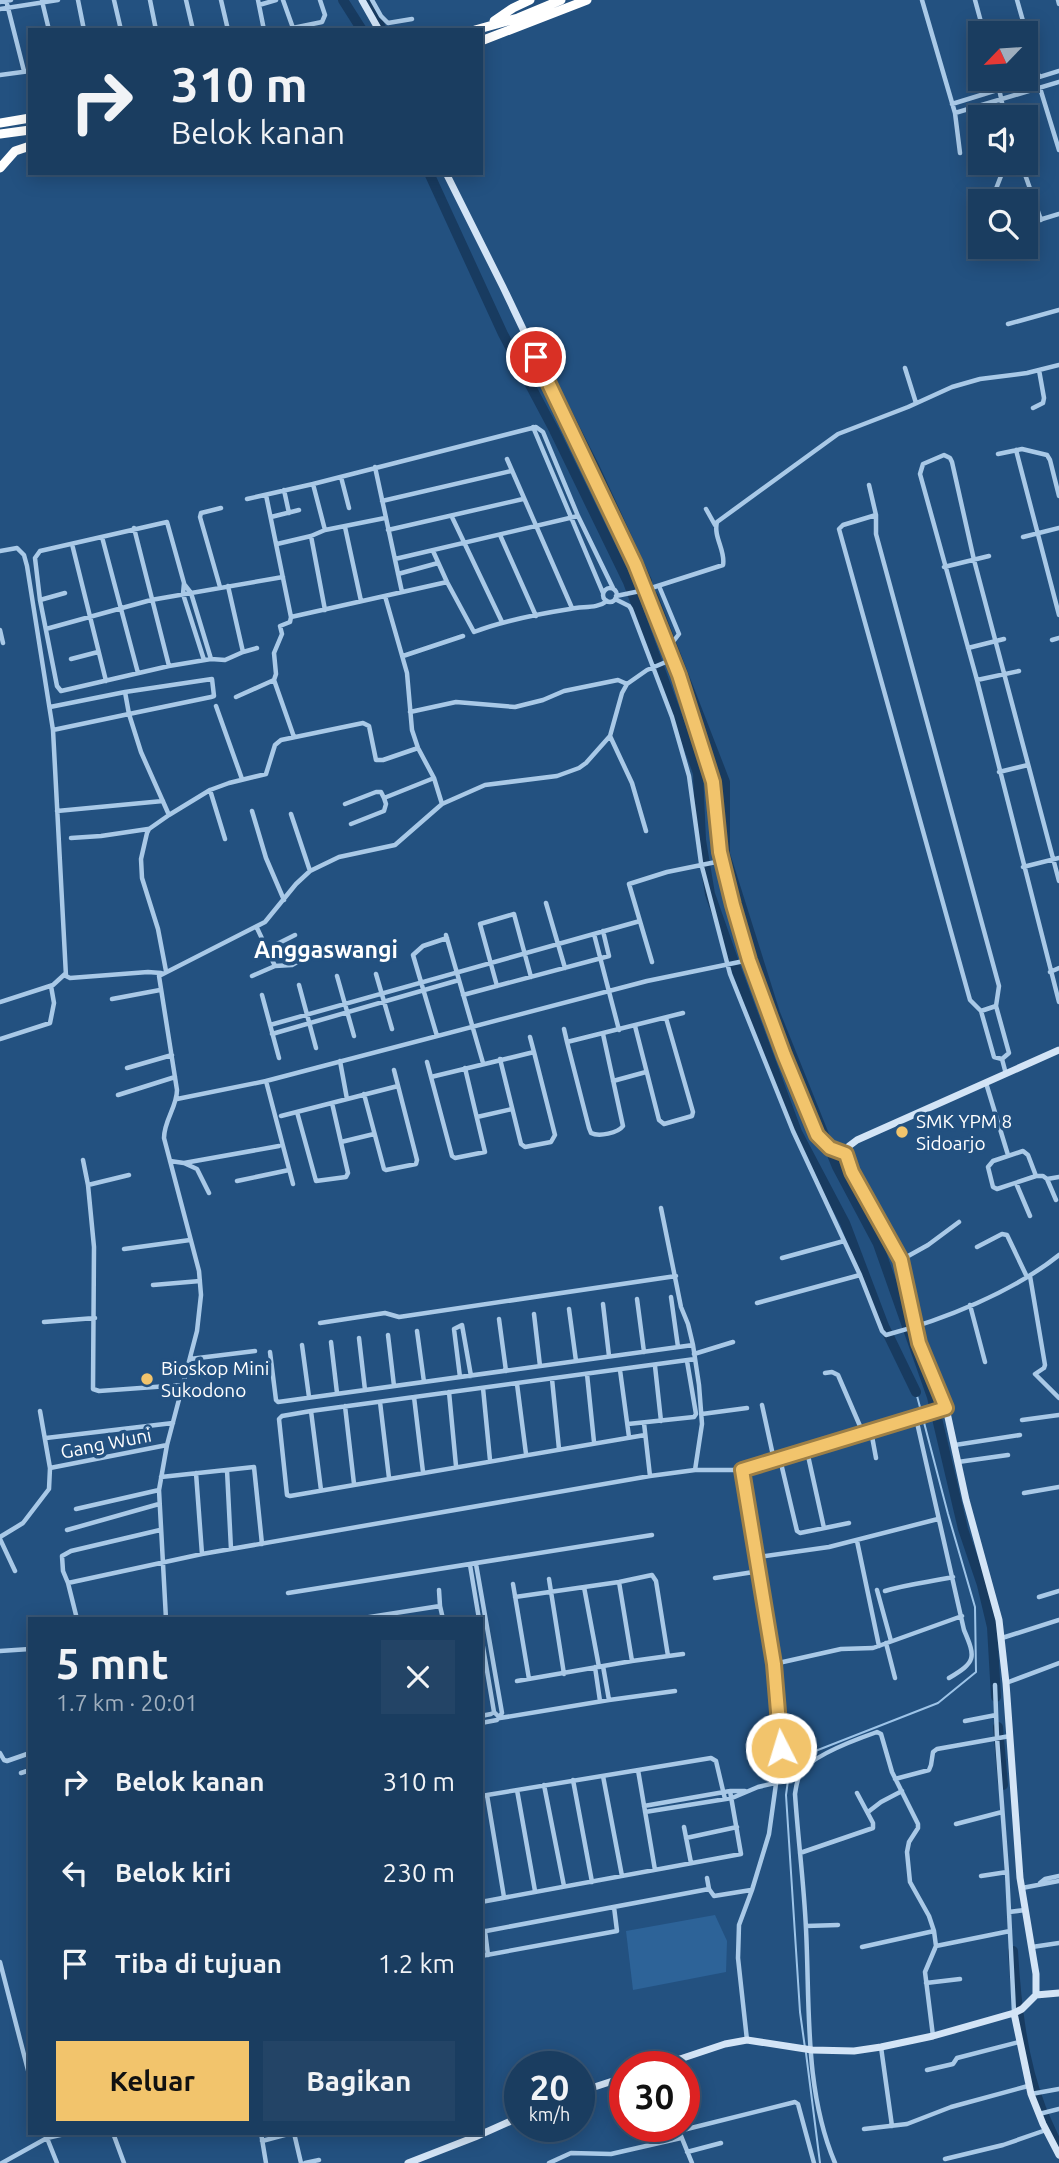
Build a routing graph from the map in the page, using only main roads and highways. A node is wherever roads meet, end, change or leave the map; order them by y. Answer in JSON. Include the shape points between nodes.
{"nodes":[{"id":1,"x":362,"y":0,"type":"edge"},
{"id":2,"x":530,"y":0,"type":"edge"},
{"id":3,"x":561,"y":0,"type":"edge"},
{"id":4,"x":587,"y":0,"type":"edge"},
{"id":5,"x":490,"y":24,"type":"junction"},
{"id":6,"x":378,"y":28,"type":"edge"},
{"id":7,"x":480,"y":28,"type":"edge"},
{"id":8,"x":483,"y":40,"type":"edge"},
{"id":9,"x":28,"y":118,"type":"edge"},
{"id":10,"x":0,"y":122,"type":"edge"},
{"id":11,"x":28,"y":130,"type":"edge"},
{"id":12,"x":0,"y":134,"type":"edge"},
{"id":13,"x":28,"y":147,"type":"edge"},
{"id":14,"x":0,"y":168,"type":"edge"},
{"id":15,"x":447,"y":175,"type":"edge"},
{"id":16,"x":1058,"y":1052,"type":"edge"},
{"id":17,"x":846,"y":1154,"type":"junction"},
{"id":18,"x":1059,"y":1993,"type":"edge"},
{"id":19,"x":1036,"y":1994,"type":"junction"},
{"id":20,"x":1018,"y":2011,"type":"junction"},
{"id":21,"x":700,"y":2052,"type":"edge"},
{"id":22,"x":504,"y":2124,"type":"edge"},
{"id":23,"x":483,"y":2133,"type":"edge"},
{"id":24,"x":480,"y":2135,"type":"edge"},
{"id":25,"x":1057,"y":2146,"type":"edge"},
{"id":26,"x":1059,"y":2155,"type":"edge"},
{"id":27,"x":408,"y":2163,"type":"edge"}],
"edges":[{"from":1,"to":6,"type":"main road"},
{"from":2,"to":5,"type":"highway"},
{"from":3,"to":5,"type":"highway"},
{"from":4,"to":8,"type":"highway"},
{"from":5,"to":7,"type":"highway"},
{"from":9,"to":10,"type":"highway"},
{"from":11,"to":12,"type":"highway"},
{"from":13,"to":14,"type":"highway","via":[[15,151]]},
{"from":15,"to":17,"type":"main road","via":[[671,645],[670,660],[713,782],[718,861],[746,960],[819,1138],[834,1151]]},
{"from":16,"to":17,"type":"main road","via":[[856,1140]]},
{"from":17,"to":19,"type":"main road","via":[[901,1260],[913,1328],[955,1445],[1002,1638],[1022,1910]]},
{"from":18,"to":19,"type":"main road"},
{"from":19,"to":20,"type":"main road"},
{"from":20,"to":21,"type":"main road","via":[[933,2036],[854,2051],[810,2050],[747,2040]]},
{"from":20,"to":25,"type":"main road","via":[[1019,2042],[1033,2092],[1046,2130]]},
{"from":22,"to":23,"type":"main road"},
{"from":24,"to":27,"type":"main road"},
{"from":25,"to":26,"type":"main road"}]}
